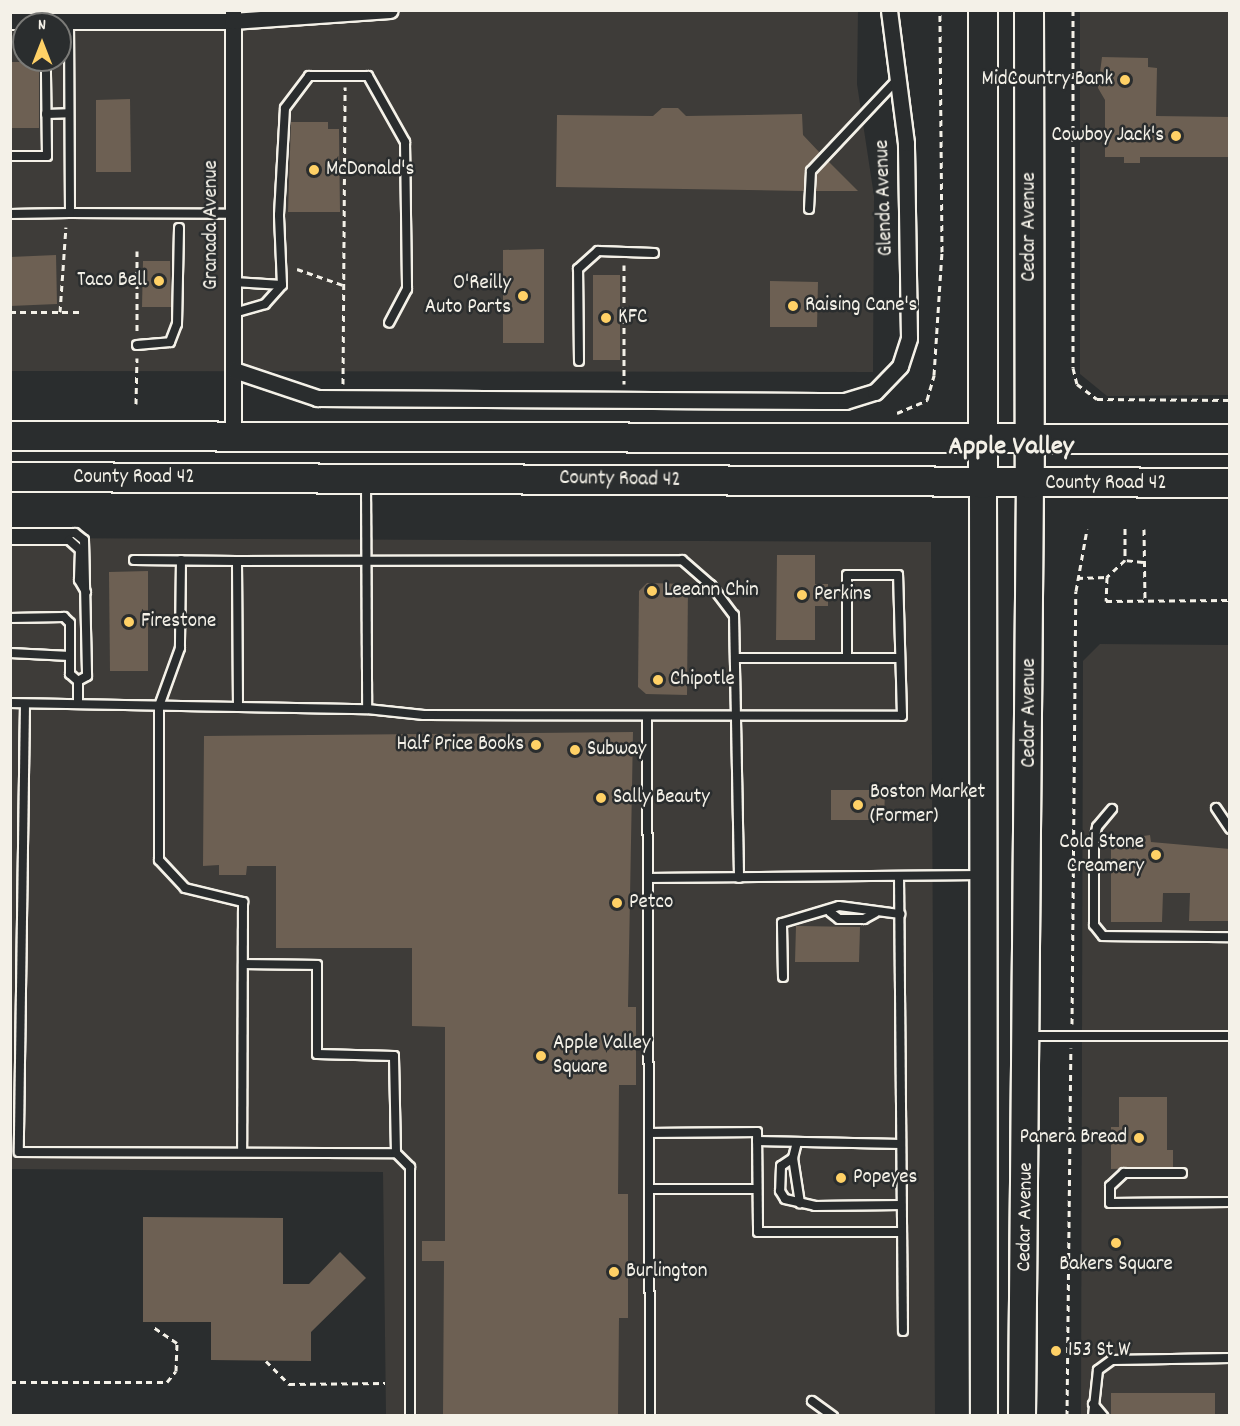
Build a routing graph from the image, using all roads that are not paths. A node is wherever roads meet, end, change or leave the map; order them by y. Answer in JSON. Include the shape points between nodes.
{"nodes":[{"id":1,"x":390,"y":10,"type":"edge"},
{"id":2,"x":889,"y":10,"type":"edge"},
{"id":3,"x":983,"y":10,"type":"edge"},
{"id":4,"x":1029,"y":10,"type":"edge"},
{"id":5,"x":232,"y":16,"type":"edge"},
{"id":6,"x":79,"y":17,"type":"edge"},
{"id":7,"x":10,"y":21,"type":"edge"},
{"id":8,"x":46,"y":72,"type":"dead end"},
{"id":9,"x":895,"y":82,"type":"junction"},
{"id":10,"x":69,"y":113,"type":"junction"},
{"id":11,"x":46,"y":114,"type":"junction"},
{"id":12,"x":10,"y":156,"type":"edge"},
{"id":13,"x":809,"y":209,"type":"dead end"},
{"id":14,"x":70,"y":213,"type":"junction"},
{"id":15,"x":10,"y":214,"type":"edge"},
{"id":16,"x":234,"y":214,"type":"junction"},
{"id":17,"x":179,"y":228,"type":"dead end"},
{"id":18,"x":654,"y":253,"type":"dead end"},
{"id":19,"x":234,"y":282,"type":"junction"},
{"id":20,"x":282,"y":285,"type":"junction"},
{"id":21,"x":234,"y":313,"type":"junction"},
{"id":22,"x":388,"y":323,"type":"dead end"},
{"id":23,"x":137,"y":345,"type":"road end"},
{"id":24,"x":579,"y":361,"type":"dead end"},
{"id":25,"x":234,"y":370,"type":"junction"},
{"id":26,"x":10,"y":436,"type":"edge"},
{"id":27,"x":983,"y":439,"type":"junction"},
{"id":28,"x":1031,"y":439,"type":"junction"},
{"id":29,"x":1230,"y":439,"type":"edge"},
{"id":30,"x":233,"y":440,"type":"junction"},
{"id":31,"x":10,"y":477,"type":"edge"},
{"id":32,"x":366,"y":480,"type":"junction"},
{"id":33,"x":1230,"y":483,"type":"edge"},
{"id":34,"x":983,"y":484,"type":"junction"},
{"id":35,"x":1030,"y":484,"type":"junction"},
{"id":36,"x":10,"y":533,"type":"edge"},
{"id":37,"x":10,"y":540,"type":"edge"},
{"id":38,"x":134,"y":560,"type":"dead end"},
{"id":39,"x":181,"y":560,"type":"junction"},
{"id":40,"x":237,"y":561,"type":"junction"},
{"id":41,"x":367,"y":562,"type":"junction"},
{"id":42,"x":86,"y":593,"type":"junction"},
{"id":43,"x":10,"y":618,"type":"edge"},
{"id":44,"x":10,"y":653,"type":"edge"},
{"id":45,"x":70,"y":657,"type":"junction"},
{"id":46,"x":735,"y":658,"type":"junction"},
{"id":47,"x":847,"y":658,"type":"junction"},
{"id":48,"x":900,"y":658,"type":"junction"},
{"id":49,"x":78,"y":681,"type":"junction"},
{"id":50,"x":10,"y":703,"type":"edge"},
{"id":51,"x":25,"y":704,"type":"junction"},
{"id":52,"x":78,"y":704,"type":"junction"},
{"id":53,"x":159,"y":706,"type":"junction"},
{"id":54,"x":238,"y":707,"type":"junction"},
{"id":55,"x":367,"y":709,"type":"junction"},
{"id":56,"x":647,"y":716,"type":"junction"},
{"id":57,"x":736,"y":716,"type":"junction"},
{"id":58,"x":1216,"y":808,"type":"dead end"},
{"id":59,"x":1112,"y":809,"type":"dead end"},
{"id":60,"x":1230,"y":829,"type":"edge"},
{"id":61,"x":982,"y":875,"type":"junction"},
{"id":62,"x":899,"y":877,"type":"junction"},
{"id":63,"x":651,"y":878,"type":"junction"},
{"id":64,"x":740,"y":878,"type":"junction"},
{"id":65,"x":830,"y":912,"type":"junction"},
{"id":66,"x":875,"y":913,"type":"junction"},
{"id":67,"x":900,"y":914,"type":"junction"},
{"id":68,"x":1228,"y":936,"type":"edge"},
{"id":69,"x":245,"y":964,"type":"junction"},
{"id":70,"x":783,"y":977,"type":"dead end"},
{"id":71,"x":1029,"y":1036,"type":"junction"},
{"id":72,"x":1230,"y":1036,"type":"edge"},
{"id":73,"x":651,"y":1133,"type":"junction"},
{"id":74,"x":757,"y":1141,"type":"junction"},
{"id":75,"x":797,"y":1142,"type":"junction"},
{"id":76,"x":901,"y":1144,"type":"junction"},
{"id":77,"x":15,"y":1152,"type":"edge"},
{"id":78,"x":242,"y":1152,"type":"junction"},
{"id":79,"x":396,"y":1153,"type":"junction"},
{"id":80,"x":793,"y":1158,"type":"junction"},
{"id":81,"x":1182,"y":1173,"type":"dead end"},
{"id":82,"x":650,"y":1189,"type":"junction"},
{"id":83,"x":757,"y":1189,"type":"junction"},
{"id":84,"x":1230,"y":1202,"type":"edge"},
{"id":85,"x":800,"y":1203,"type":"junction"},
{"id":86,"x":901,"y":1204,"type":"junction"},
{"id":87,"x":900,"y":1232,"type":"junction"},
{"id":88,"x":903,"y":1331,"type":"dead end"},
{"id":89,"x":1230,"y":1358,"type":"edge"},
{"id":90,"x":812,"y":1401,"type":"dead end"},
{"id":91,"x":1093,"y":1404,"type":"junction"},
{"id":92,"x":410,"y":1416,"type":"edge"},
{"id":93,"x":650,"y":1416,"type":"edge"},
{"id":94,"x":833,"y":1416,"type":"edge"},
{"id":95,"x":984,"y":1416,"type":"edge"},
{"id":96,"x":1022,"y":1416,"type":"edge"},
{"id":97,"x":1093,"y":1416,"type":"edge"},
{"id":98,"x":1104,"y":1416,"type":"edge"}],
"edges":[{"from":1,"to":5,"type":"street"},
{"from":2,"to":9,"type":"street","name":"Glenda Avenue"},
{"from":3,"to":27,"type":"highway","name":"Cedar Avenue"},
{"from":4,"to":28,"type":"highway","name":"Cedar Avenue"},
{"from":5,"to":6,"type":"street"},
{"from":5,"to":16,"type":"street","name":"Granada Avenue"},
{"from":6,"to":7,"type":"street"},
{"from":6,"to":10,"type":"lane"},
{"from":8,"to":11,"type":"lane"},
{"from":9,"to":13,"type":"lane","via":[[812,171]]},
{"from":9,"to":25,"type":"street","name":"Glenda Avenue","via":[[906,143],[909,338],[889,381],[875,392],[845,401],[316,398]]},
{"from":10,"to":11,"type":"lane"},
{"from":10,"to":14,"type":"lane"},
{"from":11,"to":12,"type":"lane","via":[[47,156]]},
{"from":14,"to":15,"type":"lane"},
{"from":14,"to":16,"type":"lane"},
{"from":16,"to":19,"type":"street","name":"Granada Avenue"},
{"from":17,"to":23,"type":"lane","via":[[177,324],[170,342]]},
{"from":18,"to":24,"type":"lane","via":[[598,251],[578,269]]},
{"from":19,"to":20,"type":"lane"},
{"from":19,"to":21,"type":"street","name":"Granada Avenue"},
{"from":20,"to":21,"type":"lane","via":[[265,304]]},
{"from":20,"to":22,"type":"lane","via":[[281,121],[309,76],[368,76],[405,142],[406,289]]},
{"from":21,"to":25,"type":"street","name":"Granada Avenue"},
{"from":25,"to":30,"type":"street","name":"Granada Avenue"},
{"from":26,"to":30,"type":"highway","name":"County Road 42"},
{"from":27,"to":28,"type":"highway","name":"County Road 42"},
{"from":27,"to":30,"type":"highway","name":"County Road 42"},
{"from":27,"to":34,"type":"highway","name":"Cedar Avenue"},
{"from":28,"to":29,"type":"highway","name":"County Road 42"},
{"from":28,"to":35,"type":"highway","name":"Cedar Avenue"},
{"from":31,"to":32,"type":"highway","name":"County Road 42"},
{"from":32,"to":34,"type":"highway","name":"County Road 42"},
{"from":32,"to":41,"type":"lane"},
{"from":33,"to":35,"type":"highway","name":"County Road 42"},
{"from":34,"to":35,"type":"highway","name":"County Road 42"},
{"from":34,"to":61,"type":"main road","name":"Cedar Avenue"},
{"from":35,"to":71,"type":"main road","name":"Cedar Avenue"},
{"from":36,"to":42,"type":"lane","via":[[75,533],[84,540]]},
{"from":37,"to":42,"type":"lane","via":[[69,540],[80,550],[79,580]]},
{"from":38,"to":39,"type":"lane"},
{"from":39,"to":40,"type":"lane"},
{"from":39,"to":53,"type":"lane","via":[[180,648]]},
{"from":40,"to":41,"type":"lane"},
{"from":40,"to":54,"type":"lane"},
{"from":41,"to":46,"type":"lane","via":[[681,560],[711,585],[734,615]]},
{"from":41,"to":55,"type":"lane"},
{"from":42,"to":49,"type":"lane","via":[[87,676]]},
{"from":43,"to":45,"type":"lane","via":[[64,617],[70,623]]},
{"from":44,"to":45,"type":"lane"},
{"from":45,"to":49,"type":"lane","via":[[70,674]]},
{"from":46,"to":47,"type":"lane"},
{"from":46,"to":57,"type":"lane"},
{"from":47,"to":48,"type":"lane"},
{"from":47,"to":48,"type":"lane","via":[[847,576],[898,575]]},
{"from":48,"to":57,"type":"lane","via":[[902,716]]},
{"from":49,"to":52,"type":"lane"},
{"from":50,"to":51,"type":"lane"},
{"from":51,"to":52,"type":"lane"},
{"from":51,"to":77,"type":"lane"},
{"from":52,"to":53,"type":"lane"},
{"from":53,"to":54,"type":"lane"},
{"from":53,"to":69,"type":"lane","via":[[159,860],[185,888],[243,902]]},
{"from":54,"to":55,"type":"lane"},
{"from":55,"to":56,"type":"lane","via":[[424,715]]},
{"from":56,"to":57,"type":"lane"},
{"from":56,"to":63,"type":"lane"},
{"from":57,"to":64,"type":"lane"},
{"from":58,"to":60,"type":"lane"},
{"from":59,"to":68,"type":"lane","via":[[1097,827],[1094,841],[1094,925],[1103,936]]},
{"from":61,"to":62,"type":"lane"},
{"from":61,"to":95,"type":"main road","name":"Cedar Avenue"},
{"from":62,"to":64,"type":"lane"},
{"from":62,"to":67,"type":"lane"},
{"from":63,"to":64,"type":"lane"},
{"from":63,"to":73,"type":"lane"},
{"from":65,"to":66,"type":"lane","via":[[858,907]]},
{"from":65,"to":66,"type":"lane","via":[[839,920],[864,920]]},
{"from":65,"to":70,"type":"lane","via":[[782,923]]},
{"from":66,"to":67,"type":"lane"},
{"from":67,"to":76,"type":"lane"},
{"from":69,"to":78,"type":"lane"},
{"from":69,"to":79,"type":"lane","via":[[316,965],[317,1054],[394,1056]]},
{"from":71,"to":72,"type":"lane"},
{"from":71,"to":96,"type":"main road","name":"Cedar Avenue"},
{"from":73,"to":74,"type":"lane","via":[[757,1132]]},
{"from":73,"to":82,"type":"lane"},
{"from":74,"to":75,"type":"lane"},
{"from":74,"to":83,"type":"lane"},
{"from":75,"to":76,"type":"lane"},
{"from":75,"to":80,"type":"lane"},
{"from":76,"to":86,"type":"lane"},
{"from":77,"to":78,"type":"lane"},
{"from":78,"to":79,"type":"lane"},
{"from":79,"to":92,"type":"lane","via":[[410,1167]]},
{"from":80,"to":85,"type":"lane"},
{"from":80,"to":85,"type":"lane","via":[[781,1166],[780,1191]]},
{"from":81,"to":84,"type":"lane","via":[[1124,1173],[1110,1186],[1110,1203]]},
{"from":82,"to":83,"type":"lane"},
{"from":82,"to":93,"type":"lane"},
{"from":83,"to":87,"type":"lane","via":[[758,1232]]},
{"from":85,"to":86,"type":"lane"},
{"from":86,"to":87,"type":"lane"},
{"from":87,"to":88,"type":"lane"},
{"from":89,"to":91,"type":"lane","via":[[1112,1360],[1098,1370]]},
{"from":90,"to":94,"type":"lane"},
{"from":91,"to":97,"type":"lane"},
{"from":91,"to":98,"type":"lane"}]}
